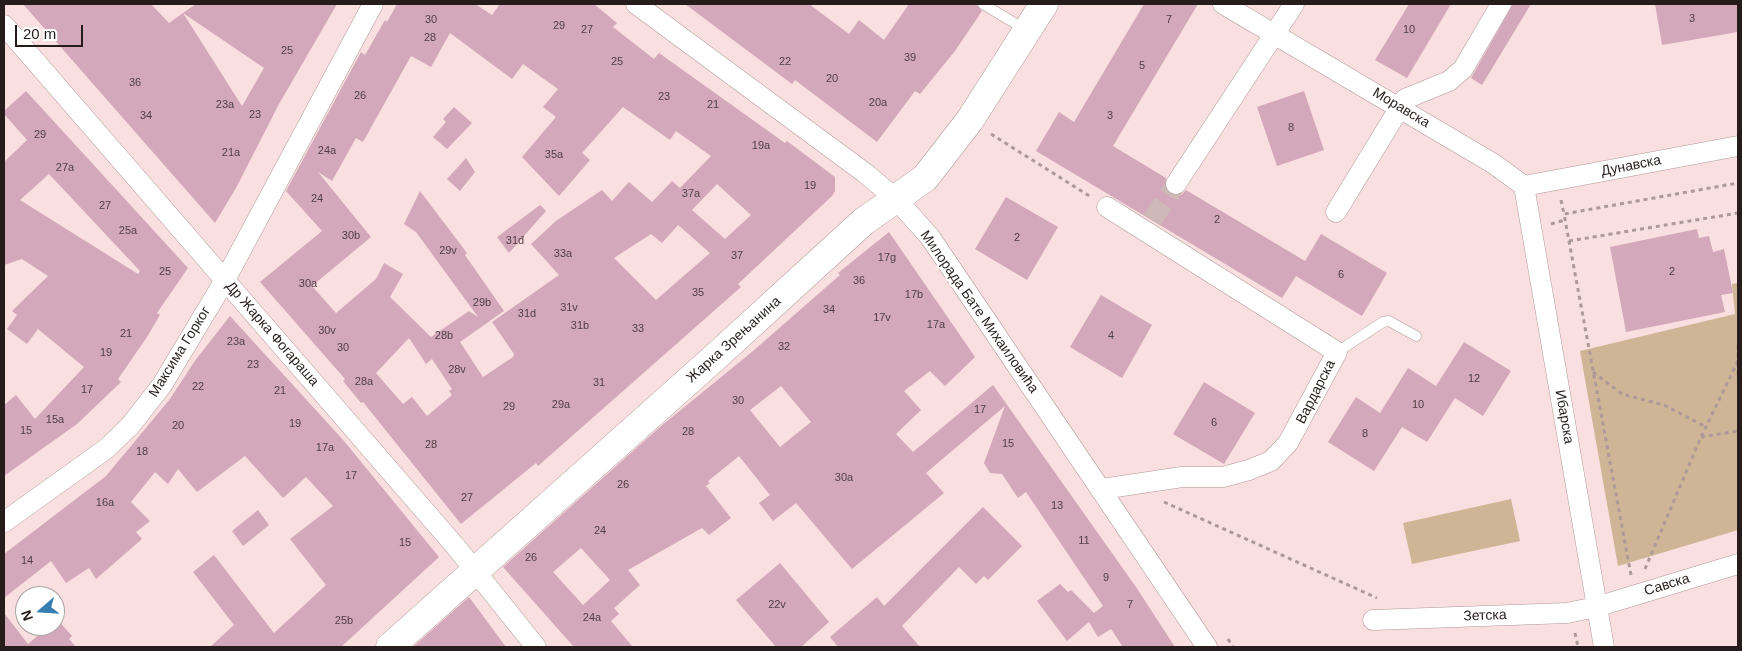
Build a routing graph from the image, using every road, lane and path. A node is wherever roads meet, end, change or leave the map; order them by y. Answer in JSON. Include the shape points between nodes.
{"nodes":[{"id":1,"x":636,"y":4,"type":"edge"},
{"id":2,"x":983,"y":4,"type":"edge"},
{"id":3,"x":1044,"y":4,"type":"edge"},
{"id":4,"x":1222,"y":4,"type":"edge"},
{"id":5,"x":1294,"y":4,"type":"edge"},
{"id":6,"x":1501,"y":4,"type":"edge"},
{"id":7,"x":365,"y":7,"type":"edge"},
{"id":8,"x":4,"y":25,"type":"edge"},
{"id":9,"x":1027,"y":30,"type":"junction"},
{"id":10,"x":1276,"y":33,"type":"junction"},
{"id":11,"x":1399,"y":107,"type":"junction"},
{"id":12,"x":988,"y":132,"type":"dead end"},
{"id":13,"x":1738,"y":146,"type":"edge"},
{"id":14,"x":1176,"y":184,"type":"tunnel mouth"},
{"id":15,"x":1738,"y":184,"type":"edge"},
{"id":16,"x":1524,"y":186,"type":"junction"},
{"id":17,"x":896,"y":200,"type":"junction"},
{"id":18,"x":1107,"y":207,"type":"joint"},
{"id":19,"x":1336,"y":212,"type":"dead end"},
{"id":20,"x":1738,"y":213,"type":"edge"},
{"id":21,"x":1568,"y":241,"type":"junction"},
{"id":22,"x":225,"y":280,"type":"junction"},
{"id":23,"x":1416,"y":336,"type":"dead end"},
{"id":24,"x":1738,"y":342,"type":"edge"},
{"id":25,"x":1337,"y":352,"type":"junction"},
{"id":26,"x":1738,"y":361,"type":"edge"},
{"id":27,"x":1593,"y":372,"type":"junction"},
{"id":28,"x":1738,"y":380,"type":"edge"},
{"id":29,"x":1706,"y":427,"type":"junction"},
{"id":30,"x":1738,"y":430,"type":"edge"},
{"id":31,"x":1701,"y":438,"type":"junction"},
{"id":32,"x":1102,"y":489,"type":"junction"},
{"id":33,"x":1163,"y":501,"type":"dead end"},
{"id":34,"x":4,"y":522,"type":"edge"},
{"id":35,"x":1738,"y":564,"type":"edge"},
{"id":36,"x":476,"y":571,"type":"junction"},
{"id":37,"x":1634,"y":595,"type":"junction"},
{"id":38,"x":1378,"y":598,"type":"dead end"},
{"id":39,"x":1596,"y":607,"type":"junction"},
{"id":40,"x":1373,"y":620,"type":"dead end"},
{"id":41,"x":1222,"y":631,"type":"dead end"},
{"id":42,"x":1575,"y":632,"type":"dead end"},
{"id":43,"x":390,"y":647,"type":"edge"},
{"id":44,"x":536,"y":647,"type":"edge"},
{"id":45,"x":1207,"y":647,"type":"edge"},
{"id":46,"x":1233,"y":647,"type":"edge"},
{"id":47,"x":1578,"y":647,"type":"edge"},
{"id":48,"x":1604,"y":647,"type":"edge"}],
"edges":[{"from":1,"to":17,"type":"street","name":"Милорада Бате Михаиловића","via":[[865,173]]},
{"from":2,"to":9,"type":"lane"},
{"from":3,"to":9,"type":"street","name":"Жарка Зрењанина"},
{"from":4,"to":10,"type":"street","name":"Моравска"},
{"from":5,"to":10,"type":"street"},
{"from":6,"to":11,"type":"street","via":[[1463,69],[1449,81],[1405,99]]},
{"from":7,"to":22,"type":"street","name":"Максима Горког"},
{"from":8,"to":22,"type":"street","name":"Др Жарка Фогараша"},
{"from":9,"to":17,"type":"street","name":"Жарка Зрењанина","via":[[941,160],[925,178]]},
{"from":10,"to":11,"type":"street","name":"Моравска"},
{"from":10,"to":14,"type":"street"},
{"from":11,"to":16,"type":"street","name":"Моравска","via":[[1494,164]]},
{"from":11,"to":19,"type":"street"},
{"from":12,"to":18,"type":"path"},
{"from":13,"to":16,"type":"street","name":"Дунавска"},
{"from":15,"to":21,"type":"path","via":[[1564,214]]},
{"from":16,"to":39,"type":"street","name":"Ибарска"},
{"from":17,"to":32,"type":"street","name":"Милорада Бате Михаиловића","via":[[930,238]]},
{"from":17,"to":36,"type":"street","name":"Жарка Зрењанина","via":[[863,222]]},
{"from":18,"to":25,"type":"street","name":"Вардарска","via":[[1148,225]]},
{"from":20,"to":21,"type":"path"},
{"from":21,"to":27,"type":"path"},
{"from":22,"to":34,"type":"street","name":"Максима Горког","via":[[162,385],[130,426],[106,449]]},
{"from":22,"to":36,"type":"street","name":"Др Жарка Фогараша"},
{"from":23,"to":25,"type":"lane","via":[[1389,322],[1382,322]]},
{"from":24,"to":26,"type":"path"},
{"from":25,"to":32,"type":"street","name":"Вардарска","via":[[1288,443],[1271,461],[1223,477],[1182,477]]},
{"from":26,"to":28,"type":"path"},
{"from":26,"to":29,"type":"path"},
{"from":27,"to":29,"type":"path","via":[[1622,394],[1664,405]]},
{"from":27,"to":37,"type":"path"},
{"from":29,"to":31,"type":"path"},
{"from":30,"to":31,"type":"path"},
{"from":31,"to":37,"type":"path"},
{"from":32,"to":45,"type":"street","name":"Милорада Бате Михаиловића"},
{"from":33,"to":38,"type":"path"},
{"from":35,"to":37,"type":"street","name":"Савска"},
{"from":36,"to":43,"type":"street","name":"Жарка Зрењанина"},
{"from":36,"to":44,"type":"street","name":"Др Жарка Фогараша"},
{"from":37,"to":39,"type":"street","name":"Савска"},
{"from":39,"to":40,"type":"street","name":"Зетска","via":[[1568,613]]},
{"from":39,"to":48,"type":"street","name":"Ибарска"},
{"from":41,"to":46,"type":"path"},
{"from":42,"to":47,"type":"path"}]}
